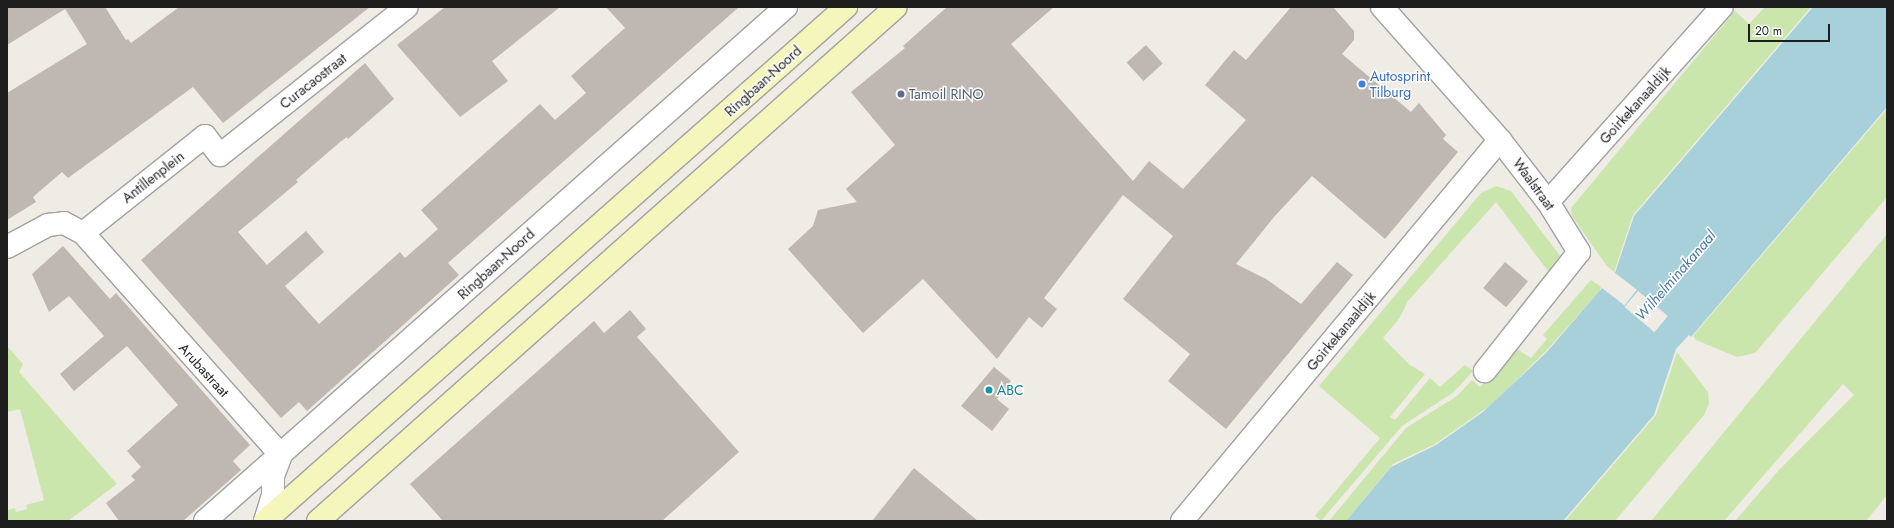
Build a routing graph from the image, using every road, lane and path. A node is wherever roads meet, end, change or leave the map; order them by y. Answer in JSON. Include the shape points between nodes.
{"nodes":[{"id":1,"x":407,"y":7,"type":"edge"},
{"id":2,"x":786,"y":7,"type":"edge"},
{"id":3,"x":846,"y":7,"type":"edge"},
{"id":4,"x":896,"y":7,"type":"edge"},
{"id":5,"x":1382,"y":7,"type":"edge"},
{"id":6,"x":1722,"y":7,"type":"edge"},
{"id":7,"x":1500,"y":140,"type":"junction"},
{"id":8,"x":220,"y":154,"type":"joint"},
{"id":9,"x":1548,"y":202,"type":"junction"},
{"id":10,"x":83,"y":233,"type":"junction"},
{"id":11,"x":7,"y":247,"type":"edge"},
{"id":12,"x":1485,"y":371,"type":"dead end"},
{"id":13,"x":280,"y":455,"type":"junction"},
{"id":14,"x":205,"y":521,"type":"edge"},
{"id":15,"x":265,"y":521,"type":"edge"},
{"id":16,"x":318,"y":521,"type":"edge"},
{"id":17,"x":1182,"y":521,"type":"edge"}],
"edges":[{"from":1,"to":8,"type":"street","name":"Curacaostraat"},
{"from":2,"to":13,"type":"street","name":"Ringbaan-Noord"},
{"from":3,"to":15,"type":"main road","name":"Ringbaan-Noord"},
{"from":4,"to":16,"type":"main road"},
{"from":5,"to":7,"type":"street","name":"Waalstraat"},
{"from":6,"to":9,"type":"street","name":"Goirkekanaaldijk"},
{"from":7,"to":9,"type":"street","name":"Waalstraat"},
{"from":7,"to":17,"type":"street","name":"Goirkekanaaldijk"},
{"from":8,"to":10,"type":"street","name":"Antillenplein","via":[[205,136]]},
{"from":9,"to":12,"type":"street","name":"Waalstraat","via":[[1579,252]]},
{"from":10,"to":11,"type":"street","via":[[64,223],[48,225]]},
{"from":10,"to":13,"type":"street","name":"Arubastraat"},
{"from":13,"to":14,"type":"street","name":"Ringbaan-Noord"},
{"from":13,"to":15,"type":"street","via":[[273,476],[273,495]]}]}
